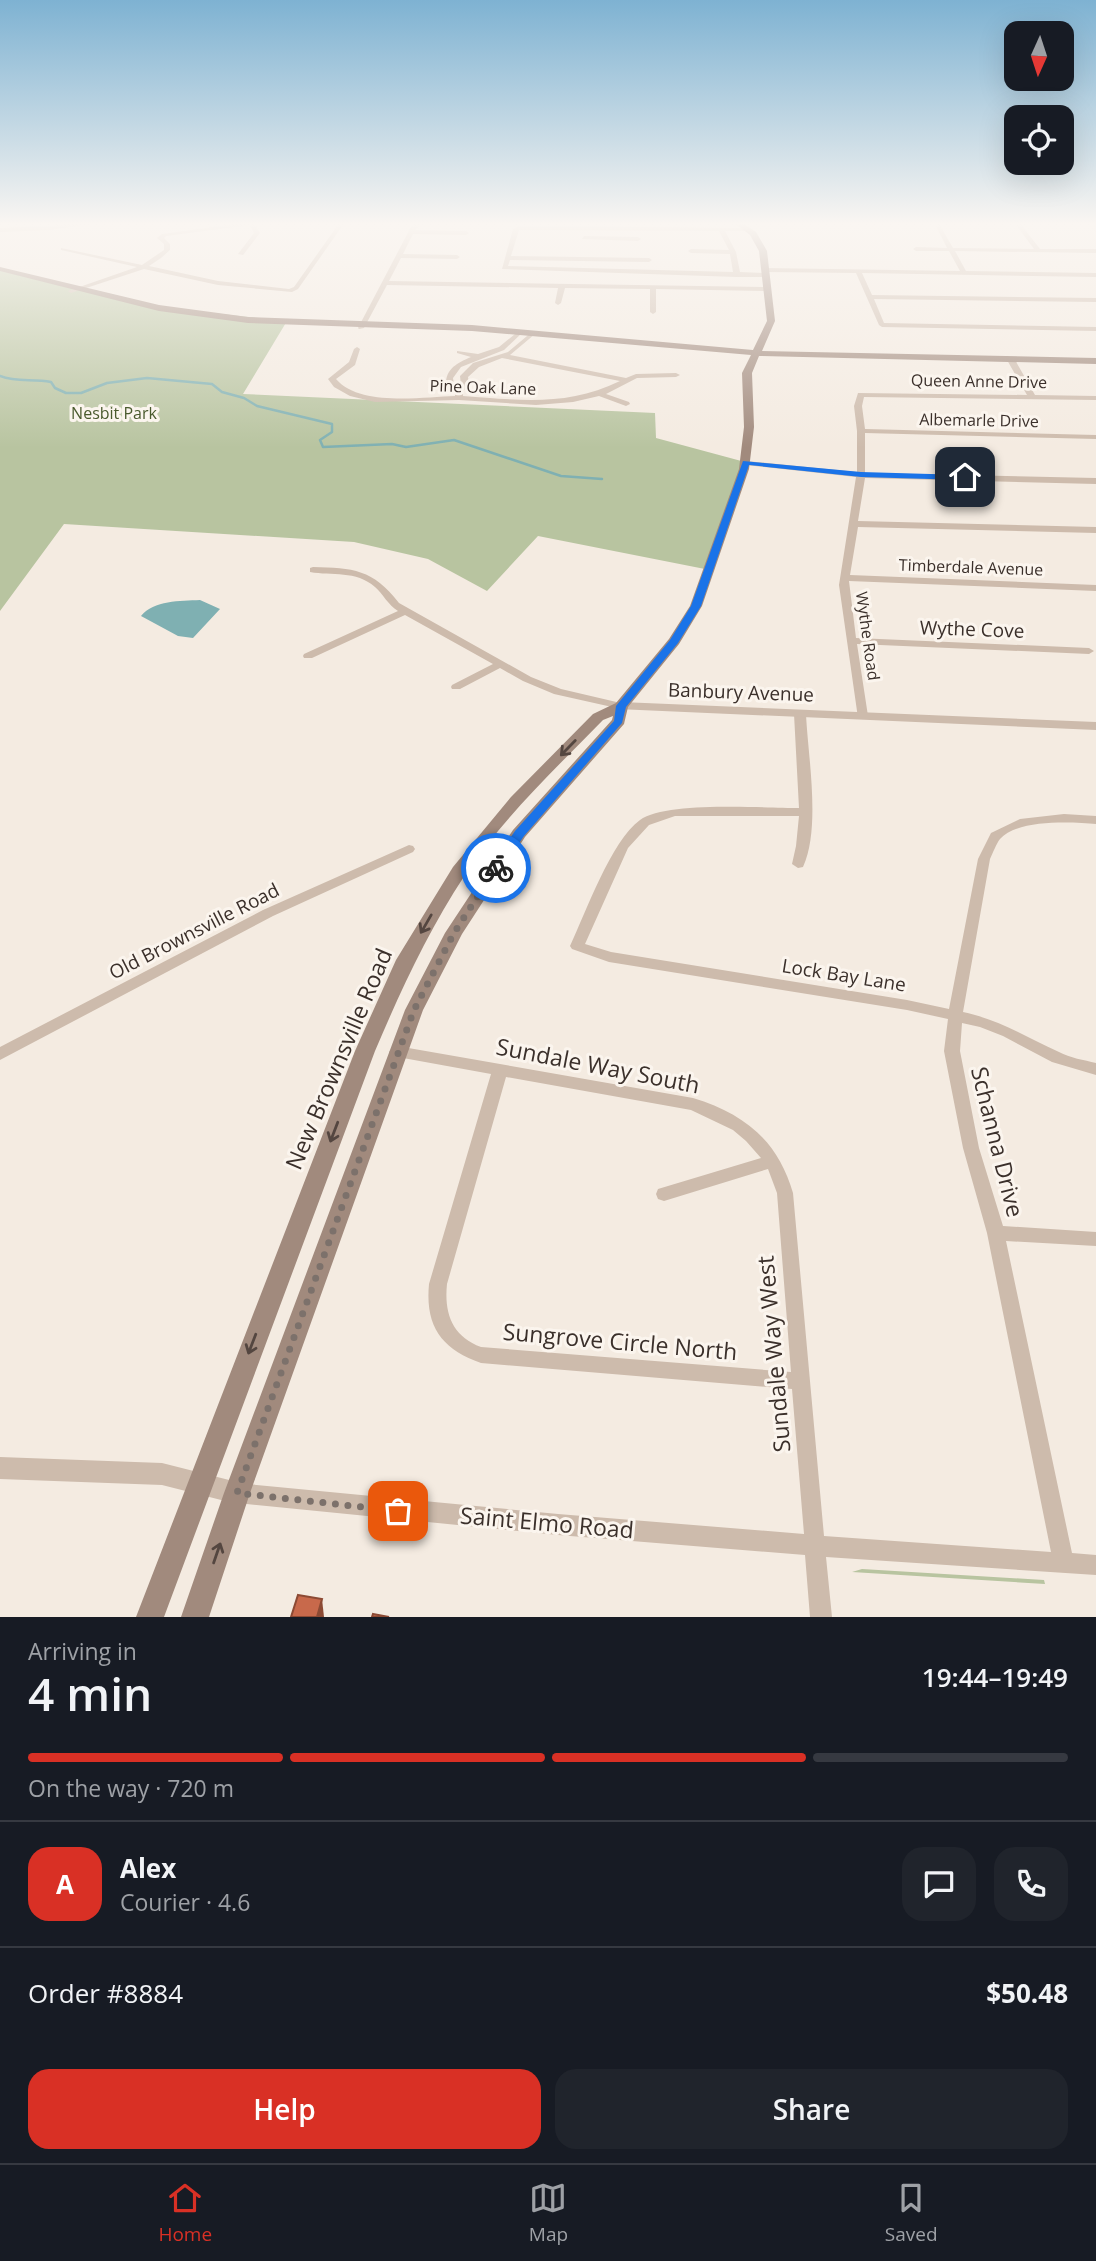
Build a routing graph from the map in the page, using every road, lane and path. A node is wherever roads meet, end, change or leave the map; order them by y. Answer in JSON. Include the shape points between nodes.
{"nodes":[{"id":1,"x":101,"y":297,"type":"edge"},
{"id":2,"x":377,"y":297,"type":"edge"},
{"id":3,"x":559,"y":297,"type":"edge"},
{"id":4,"x":653,"y":297,"type":"edge"},
{"id":5,"x":767,"y":297,"type":"edge"},
{"id":6,"x":870,"y":297,"type":"edge"},
{"id":7,"x":905,"y":297,"type":"edge"},
{"id":8,"x":1096,"y":300,"type":"edge"},
{"id":9,"x":558,"y":303,"type":"dead end"},
{"id":10,"x":653,"y":312,"type":"dead end"},
{"id":11,"x":362,"y":326,"type":"junction"},
{"id":12,"x":1096,"y":329,"type":"edge"},
{"id":13,"x":524,"y":335,"type":"junction"},
{"id":14,"x":357,"y":349,"type":"dead end"},
{"id":15,"x":459,"y":352,"type":"dead end"},
{"id":16,"x":757,"y":354,"type":"junction"},
{"id":17,"x":502,"y":356,"type":"junction"},
{"id":18,"x":479,"y":357,"type":"junction"},
{"id":19,"x":490,"y":360,"type":"junction"},
{"id":20,"x":1011,"y":360,"type":"junction"},
{"id":21,"x":1096,"y":362,"type":"edge"},
{"id":22,"x":676,"y":375,"type":"dead end"},
{"id":23,"x":625,"y":380,"type":"junction"},
{"id":24,"x":459,"y":394,"type":"junction"},
{"id":25,"x":600,"y":394,"type":"junction"},
{"id":26,"x":861,"y":395,"type":"joint"},
{"id":27,"x":1032,"y":397,"type":"junction"},
{"id":28,"x":1096,"y":398,"type":"edge"},
{"id":29,"x":626,"y":404,"type":"dead end"},
{"id":30,"x":861,"y":431,"type":"junction"},
{"id":31,"x":1096,"y":437,"type":"edge"},
{"id":32,"x":746,"y":463,"type":"junction"},
{"id":33,"x":861,"y":475,"type":"junction"},
{"id":34,"x":1096,"y":481,"type":"edge"},
{"id":35,"x":854,"y":524,"type":"junction"},
{"id":36,"x":1096,"y":530,"type":"edge"},
{"id":37,"x":313,"y":570,"type":"dead end"},
{"id":38,"x":845,"y":578,"type":"junction"},
{"id":39,"x":1096,"y":587,"type":"edge"},
{"id":40,"x":406,"y":611,"type":"junction"},
{"id":41,"x":852,"y":642,"type":"junction"},
{"id":42,"x":1089,"y":651,"type":"dead end"},
{"id":43,"x":308,"y":656,"type":"dead end"},
{"id":44,"x":501,"y":664,"type":"junction"},
{"id":45,"x":456,"y":687,"type":"dead end"},
{"id":46,"x":621,"y":706,"type":"junction"},
{"id":47,"x":800,"y":714,"type":"junction"},
{"id":48,"x":862,"y":716,"type":"junction"},
{"id":49,"x":1096,"y":726,"type":"edge"},
{"id":50,"x":806,"y":812,"type":"junction"},
{"id":51,"x":1096,"y":820,"type":"edge"},
{"id":52,"x":409,"y":849,"type":"dead end"},
{"id":53,"x":798,"y":864,"type":"dead end"},
{"id":54,"x":577,"y":946,"type":"joint"},
{"id":55,"x":955,"y":1015,"type":"junction"},
{"id":56,"x":397,"y":1052,"type":"junction"},
{"id":57,"x":0,"y":1054,"type":"edge"},
{"id":58,"x":1096,"y":1069,"type":"edge"},
{"id":59,"x":500,"y":1070,"type":"junction"},
{"id":60,"x":773,"y":1161,"type":"junction"},
{"id":61,"x":664,"y":1194,"type":"dead end"},
{"id":62,"x":996,"y":1233,"type":"junction"},
{"id":63,"x":1096,"y":1239,"type":"edge"},
{"id":64,"x":443,"y":1330,"type":"joint"},
{"id":65,"x":801,"y":1381,"type":"junction"},
{"id":66,"x":0,"y":1468,"type":"edge"},
{"id":67,"x":199,"y":1483,"type":"junction"},
{"id":68,"x":237,"y":1493,"type":"junction"},
{"id":69,"x":814,"y":1546,"type":"junction"},
{"id":70,"x":1065,"y":1563,"type":"junction"},
{"id":71,"x":1096,"y":1565,"type":"edge"},
{"id":72,"x":150,"y":1617,"type":"edge"},
{"id":73,"x":195,"y":1617,"type":"edge"},
{"id":74,"x":821,"y":1617,"type":"edge"}],
"edges":[{"from":1,"to":11,"type":"main road","via":[[208,320]]},
{"from":2,"to":11,"type":"street"},
{"from":3,"to":9,"type":"street"},
{"from":4,"to":10,"type":"street"},
{"from":5,"to":16,"type":"main road","via":[[771,321]]},
{"from":6,"to":12,"type":"street","via":[[882,325]]},
{"from":7,"to":8,"type":"street"},
{"from":11,"to":13,"type":"main road"},
{"from":13,"to":16,"type":"main road","via":[[668,351]]},
{"from":13,"to":17,"type":"street"},
{"from":13,"to":18,"type":"street"},
{"from":14,"to":24,"type":"street","name":"Pine Oak Lane","via":[[352,363],[332,377],[353,394],[375,400]]},
{"from":15,"to":18,"type":"street"},
{"from":16,"to":20,"type":"main road"},
{"from":16,"to":32,"type":"main road","via":[[747,373]]},
{"from":17,"to":19,"type":"street"},
{"from":17,"to":23,"type":"street"},
{"from":18,"to":19,"type":"street"},
{"from":18,"to":24,"type":"street","via":[[452,371],[450,386]]},
{"from":19,"to":24,"type":"street","via":[[470,369]]},
{"from":20,"to":21,"type":"main road"},
{"from":20,"to":27,"type":"street"},
{"from":22,"to":23,"type":"street","name":"Pine Oak Lane","via":[[640,375]]},
{"from":23,"to":25,"type":"street","name":"Pine Oak Lane"},
{"from":24,"to":25,"type":"street","name":"Pine Oak Lane","via":[[536,403]]},
{"from":25,"to":29,"type":"street"},
{"from":26,"to":27,"type":"street","name":"Queen Anne Drive"},
{"from":26,"to":30,"type":"street","name":"Wythe Road"},
{"from":27,"to":28,"type":"street","name":"Queen Anne Drive"},
{"from":30,"to":31,"type":"street","name":"Albemarle Drive"},
{"from":30,"to":33,"type":"street","name":"Wythe Road"},
{"from":32,"to":33,"type":"street"},
{"from":32,"to":46,"type":"main road","via":[[696,606]]},
{"from":33,"to":34,"type":"street"},
{"from":33,"to":35,"type":"street","name":"Wythe Road"},
{"from":35,"to":36,"type":"street"},
{"from":35,"to":38,"type":"street","name":"Wythe Road"},
{"from":37,"to":40,"type":"street","name":"Banbury Avenue","via":[[373,579]]},
{"from":38,"to":39,"type":"street","name":"Timberdale Avenue"},
{"from":38,"to":41,"type":"street","name":"Wythe Road"},
{"from":40,"to":43,"type":"street"},
{"from":40,"to":44,"type":"street","name":"Banbury Avenue"},
{"from":41,"to":42,"type":"street","name":"Wythe Cove"},
{"from":41,"to":48,"type":"street","name":"Wythe Road"},
{"from":44,"to":45,"type":"street"},
{"from":44,"to":46,"type":"street","name":"Banbury Avenue","via":[[554,691]]},
{"from":46,"to":47,"type":"street","name":"Banbury Avenue"},
{"from":46,"to":56,"type":"main road","via":[[619,721],[519,834],[483,887],[431,976]]},
{"from":46,"to":67,"type":"main road","name":"New Brownsville Road","one_way":true,"via":[[598,717],[517,800],[458,871],[405,960],[360,1064]]},
{"from":47,"to":48,"type":"street","name":"Banbury Avenue"},
{"from":47,"to":50,"type":"street"},
{"from":48,"to":49,"type":"street","name":"Banbury Avenue"},
{"from":50,"to":53,"type":"street","via":[[806,839]]},
{"from":50,"to":54,"type":"street","via":[[674,812],[645,822],[622,848]]},
{"from":51,"to":55,"type":"street","name":"Schanna Drive","via":[[1020,823],[995,836],[984,859]]},
{"from":52,"to":57,"type":"street","name":"Old Brownsville Road","via":[[268,913]]},
{"from":54,"to":55,"type":"street","name":"Lock Bay Lane","via":[[609,957]]},
{"from":55,"to":58,"type":"street","name":"Lock Bay Lane","via":[[1008,1032],[1057,1058]]},
{"from":55,"to":62,"type":"street","name":"Schanna Drive","via":[[954,1068]]},
{"from":56,"to":59,"type":"street","name":"Sundale Way South"},
{"from":56,"to":68,"type":"main road"},
{"from":59,"to":60,"type":"street","name":"Sundale Way South","via":[[723,1114],[743,1126]]},
{"from":59,"to":64,"type":"street","via":[[438,1284],[436,1307]]},
{"from":60,"to":61,"type":"street"},
{"from":60,"to":65,"type":"street","name":"Sundale Way West","via":[[785,1193]]},
{"from":62,"to":63,"type":"street"},
{"from":62,"to":70,"type":"street","name":"Schanna Drive"},
{"from":64,"to":65,"type":"street","name":"Sungrove Circle North","via":[[459,1345],[481,1355]]},
{"from":65,"to":69,"type":"street","name":"Sundale Way West"},
{"from":66,"to":67,"type":"street","name":"Saint Elmo Road","via":[[162,1474]]},
{"from":67,"to":68,"type":"street","name":"Saint Elmo Road"},
{"from":67,"to":72,"type":"main road","name":"New Brownsville Road"},
{"from":68,"to":69,"type":"street","name":"Saint Elmo Road","via":[[425,1514]]},
{"from":73,"to":68,"type":"main road","one_way":true},
{"from":69,"to":70,"type":"street","name":"Saint Elmo Road"},
{"from":69,"to":74,"type":"street","name":"Sundale Way West"},
{"from":70,"to":71,"type":"street","name":"Saint Elmo Road"}]}
